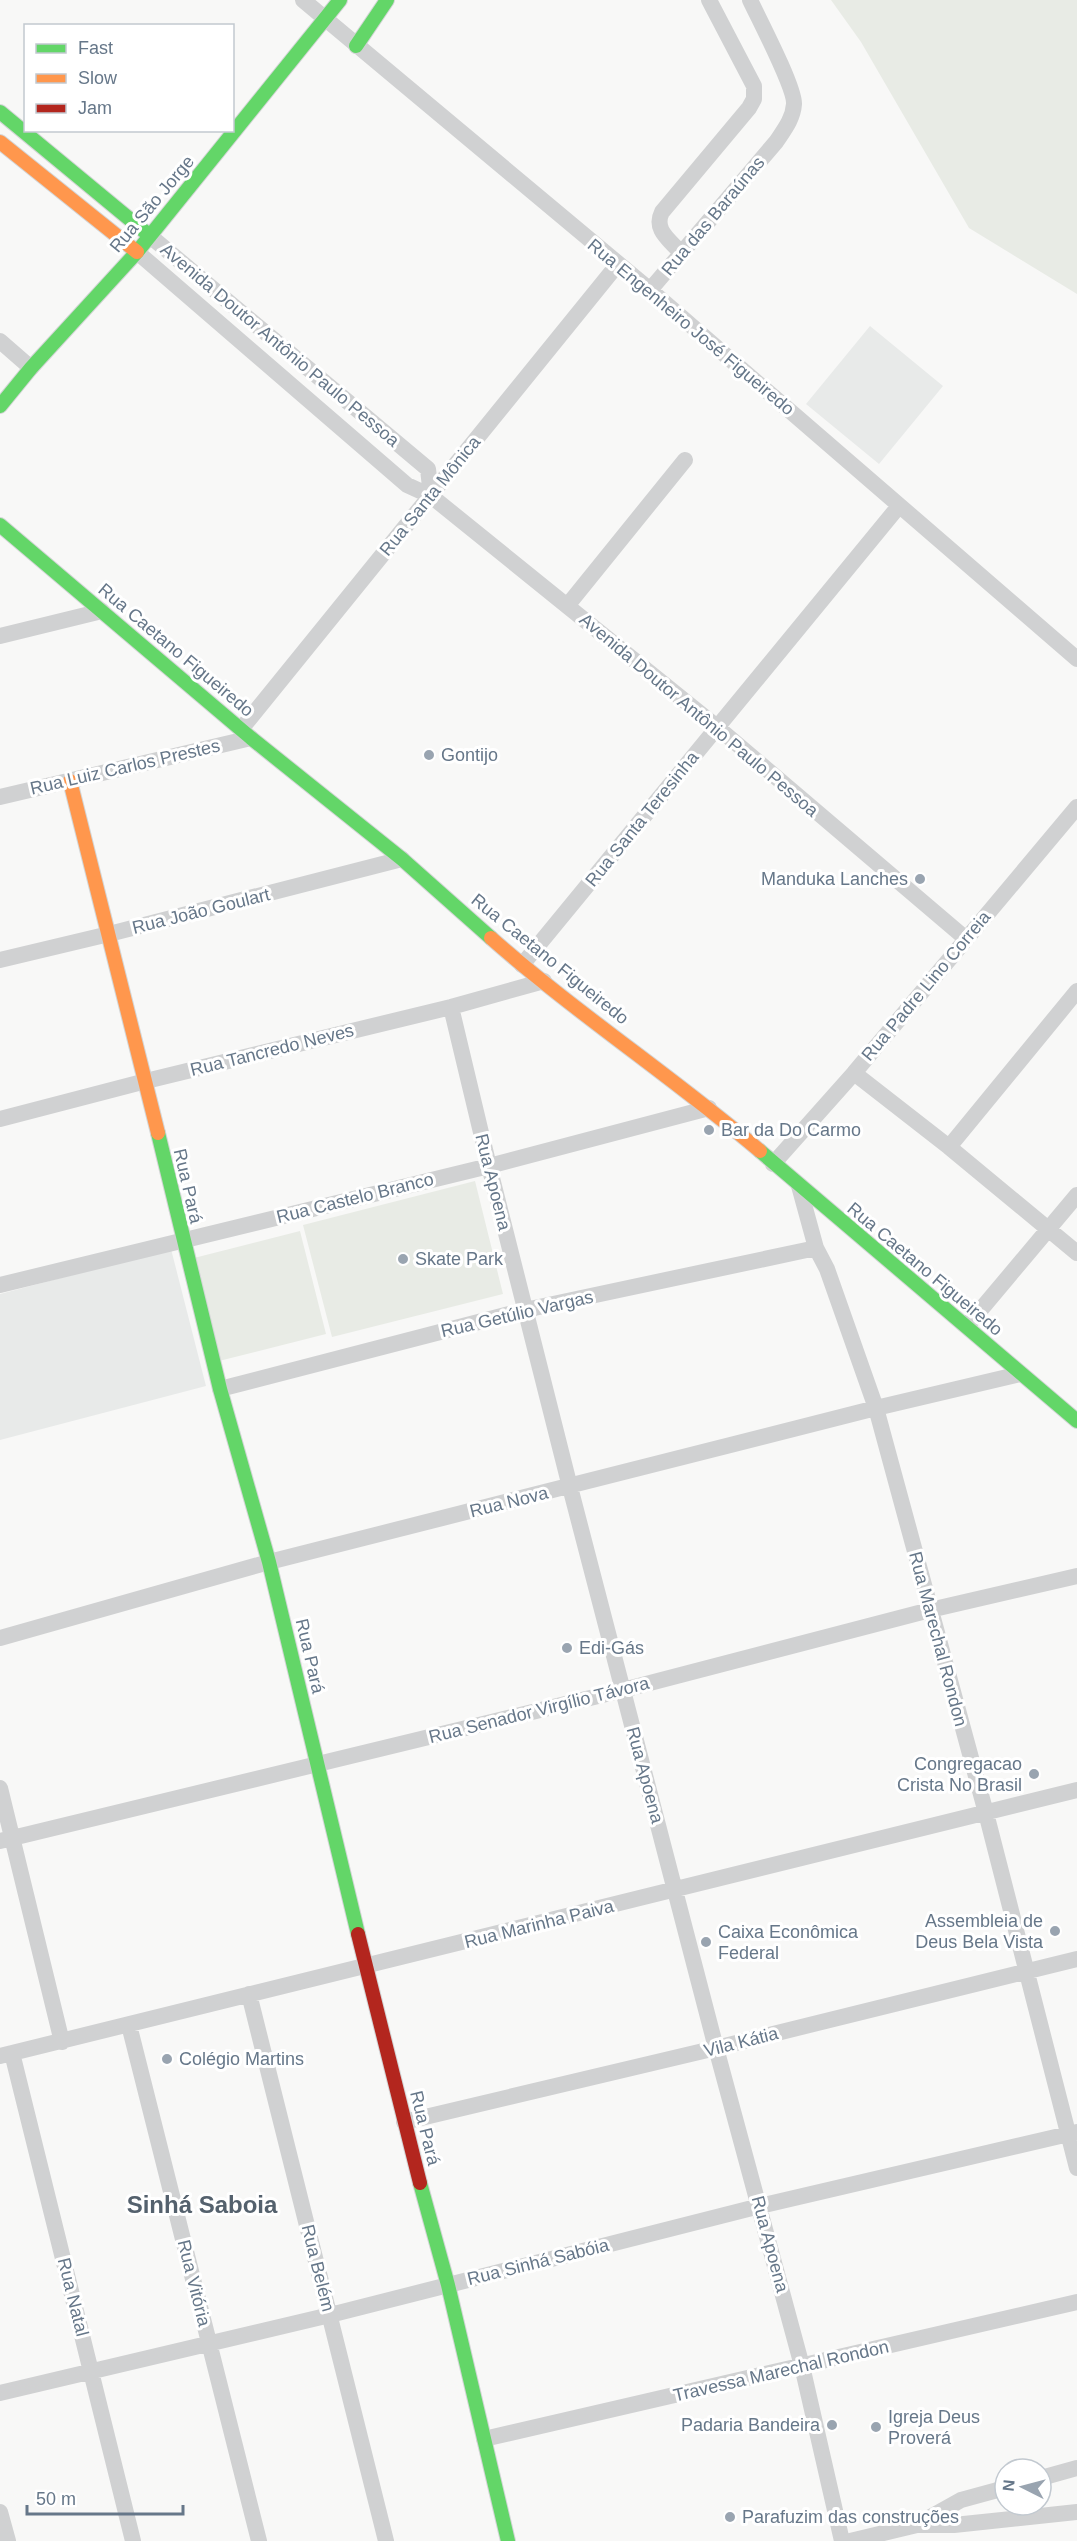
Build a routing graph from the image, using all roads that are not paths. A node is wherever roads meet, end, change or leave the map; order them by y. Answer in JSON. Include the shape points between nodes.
{"nodes":[{"id":1,"x":303,"y":0,"type":"edge"},
{"id":2,"x":340,"y":0,"type":"edge"},
{"id":3,"x":387,"y":0,"type":"edge"},
{"id":4,"x":709,"y":0,"type":"edge"},
{"id":5,"x":750,"y":0,"type":"edge"},
{"id":6,"x":326,"y":20,"type":"junction"},
{"id":7,"x":356,"y":46,"type":"junction"},
{"id":8,"x":0,"y":112,"type":"edge"},
{"id":9,"x":24,"y":132,"type":"edge"},
{"id":10,"x":24,"y":132,"type":"edge"},
{"id":11,"x":0,"y":142,"type":"edge"},
{"id":12,"x":150,"y":236,"type":"junction"},
{"id":13,"x":137,"y":252,"type":"junction"},
{"id":14,"x":681,"y":253,"type":"junction"},
{"id":15,"x":618,"y":264,"type":"junction"},
{"id":16,"x":650,"y":290,"type":"junction"},
{"id":17,"x":0,"y":341,"type":"edge"},
{"id":18,"x":31,"y":368,"type":"junction"},
{"id":19,"x":0,"y":406,"type":"edge"},
{"id":20,"x":685,"y":460,"type":"dead end"},
{"id":21,"x":431,"y":496,"type":"junction"},
{"id":22,"x":899,"y":506,"type":"junction"},
{"id":23,"x":0,"y":525,"type":"edge"},
{"id":24,"x":567,"y":606,"type":"junction"},
{"id":25,"x":102,"y":611,"type":"junction"},
{"id":26,"x":0,"y":636,"type":"edge"},
{"id":27,"x":1077,"y":659,"type":"edge"},
{"id":28,"x":717,"y":727,"type":"junction"},
{"id":29,"x":247,"y":733,"type":"junction"},
{"id":30,"x":70,"y":781,"type":"junction"},
{"id":31,"x":0,"y":797,"type":"edge"},
{"id":32,"x":1077,"y":807,"type":"edge"},
{"id":33,"x":1072,"y":825,"type":"edge"},
{"id":34,"x":402,"y":859,"type":"junction"},
{"id":35,"x":110,"y":934,"type":"junction"},
{"id":36,"x":965,"y":938,"type":"junction"},
{"id":37,"x":0,"y":960,"type":"edge"},
{"id":38,"x":522,"y":965,"type":"junction"},
{"id":39,"x":544,"y":981,"type":"junction"},
{"id":40,"x":1077,"y":991,"type":"edge"},
{"id":41,"x":451,"y":1007,"type":"junction"},
{"id":42,"x":854,"y":1073,"type":"junction"},
{"id":43,"x":146,"y":1081,"type":"junction"},
{"id":44,"x":709,"y":1108,"type":"junction"},
{"id":45,"x":0,"y":1119,"type":"edge"},
{"id":46,"x":949,"y":1147,"type":"junction"},
{"id":47,"x":773,"y":1164,"type":"junction"},
{"id":48,"x":489,"y":1166,"type":"junction"},
{"id":49,"x":799,"y":1186,"type":"junction"},
{"id":50,"x":1077,"y":1195,"type":"edge"},
{"id":51,"x":1048,"y":1230,"type":"junction"},
{"id":52,"x":182,"y":1240,"type":"junction"},
{"id":53,"x":816,"y":1248,"type":"junction"},
{"id":54,"x":1077,"y":1253,"type":"edge"},
{"id":55,"x":0,"y":1285,"type":"edge"},
{"id":56,"x":525,"y":1310,"type":"junction"},
{"id":57,"x":967,"y":1326,"type":"junction"},
{"id":58,"x":1020,"y":1374,"type":"junction"},
{"id":59,"x":220,"y":1389,"type":"junction"},
{"id":60,"x":876,"y":1408,"type":"junction"},
{"id":61,"x":1077,"y":1421,"type":"edge"},
{"id":62,"x":570,"y":1487,"type":"junction"},
{"id":63,"x":269,"y":1562,"type":"junction"},
{"id":64,"x":1077,"y":1576,"type":"edge"},
{"id":65,"x":930,"y":1610,"type":"junction"},
{"id":66,"x":0,"y":1638,"type":"edge"},
{"id":67,"x":623,"y":1690,"type":"junction"},
{"id":68,"x":316,"y":1763,"type":"junction"},
{"id":69,"x":0,"y":1788,"type":"edge"},
{"id":70,"x":1077,"y":1790,"type":"edge"},
{"id":71,"x":986,"y":1813,"type":"junction"},
{"id":72,"x":6,"y":1840,"type":"edge"},
{"id":73,"x":675,"y":1891,"type":"junction"},
{"id":74,"x":1077,"y":1959,"type":"edge"},
{"id":75,"x":367,"y":1966,"type":"junction"},
{"id":76,"x":1026,"y":1972,"type":"junction"},
{"id":77,"x":249,"y":1994,"type":"junction"},
{"id":78,"x":129,"y":2025,"type":"junction"},
{"id":79,"x":62,"y":2042,"type":"junction"},
{"id":80,"x":716,"y":2048,"type":"junction"},
{"id":81,"x":6,"y":2055,"type":"edge"},
{"id":82,"x":404,"y":2122,"type":"junction"},
{"id":83,"x":1073,"y":2133,"type":"edge"},
{"id":84,"x":1077,"y":2168,"type":"edge"},
{"id":85,"x":760,"y":2206,"type":"junction"},
{"id":86,"x":447,"y":2284,"type":"junction"},
{"id":87,"x":1077,"y":2302,"type":"edge"},
{"id":88,"x":330,"y":2314,"type":"junction"},
{"id":89,"x":209,"y":2343,"type":"junction"},
{"id":90,"x":802,"y":2366,"type":"junction"},
{"id":91,"x":91,"y":2372,"type":"junction"},
{"id":92,"x":0,"y":2393,"type":"edge"},
{"id":93,"x":484,"y":2439,"type":"junction"},
{"id":94,"x":1077,"y":2468,"type":"edge"},
{"id":95,"x":1053,"y":2475,"type":"edge"},
{"id":96,"x":993,"y":2491,"type":"edge"},
{"id":97,"x":0,"y":2512,"type":"edge"},
{"id":98,"x":1077,"y":2512,"type":"edge"},
{"id":99,"x":917,"y":2525,"type":"junction"},
{"id":100,"x":8,"y":2541,"type":"edge"},
{"id":101,"x":133,"y":2541,"type":"edge"},
{"id":102,"x":259,"y":2541,"type":"edge"},
{"id":103,"x":386,"y":2541,"type":"edge"},
{"id":104,"x":508,"y":2541,"type":"edge"},
{"id":105,"x":842,"y":2541,"type":"edge"},
{"id":106,"x":850,"y":2541,"type":"edge"}],
"edges":[{"from":1,"to":6,"type":"street","name":"Rua Engenheiro José Figueiredo"},
{"from":2,"to":6,"type":"street","name":"Rua São Jorge"},
{"from":3,"to":7,"type":"street"},
{"from":4,"to":14,"type":"street","via":[[754,86],[754,99],[658,220],[658,228]]},
{"from":5,"to":14,"type":"street","name":"Rua das Baraúnas","via":[[794,102],[791,120]]},
{"from":6,"to":7,"type":"street","name":"Rua Engenheiro José Figueiredo"},
{"from":6,"to":12,"type":"street","name":"Rua São Jorge"},
{"from":7,"to":15,"type":"street","name":"Rua Engenheiro José Figueiredo"},
{"from":8,"to":10,"type":"street","name":"Avenida Doutor Antônio Paulo Pessoa"},
{"from":9,"to":12,"type":"street","name":"Avenida Doutor Antônio Paulo Pessoa"},
{"from":11,"to":13,"type":"street","name":"Avenida Doutor Antônio Paulo Pessoa"},
{"from":12,"to":13,"type":"street","name":"Rua São Jorge"},
{"from":12,"to":21,"type":"street","name":"Avenida Doutor Antônio Paulo Pessoa","via":[[428,469]]},
{"from":13,"to":18,"type":"street","name":"Rua São Jorge"},
{"from":13,"to":21,"type":"street","name":"Avenida Doutor Antônio Paulo Pessoa","via":[[407,485]]},
{"from":14,"to":16,"type":"street","name":"Rua das Baraúnas"},
{"from":15,"to":16,"type":"street","name":"Rua Engenheiro José Figueiredo"},
{"from":15,"to":21,"type":"street","name":"Rua Santa Mônica"},
{"from":16,"to":22,"type":"street","name":"Rua Engenheiro José Figueiredo"},
{"from":17,"to":18,"type":"street"},
{"from":18,"to":19,"type":"street","name":"Rua São Jorge"},
{"from":20,"to":24,"type":"street"},
{"from":21,"to":24,"type":"street","name":"Avenida Doutor Antônio Paulo Pessoa"},
{"from":21,"to":29,"type":"street","name":"Rua Santa Mônica"},
{"from":22,"to":27,"type":"street","name":"Rua Engenheiro José Figueiredo"},
{"from":22,"to":28,"type":"street","name":"Rua Santa Teresinha"},
{"from":23,"to":25,"type":"street","name":"Rua Caetano Figueiredo"},
{"from":24,"to":28,"type":"street","name":"Avenida Doutor Antônio Paulo Pessoa"},
{"from":25,"to":26,"type":"street"},
{"from":25,"to":29,"type":"street","name":"Rua Caetano Figueiredo"},
{"from":28,"to":36,"type":"street","name":"Avenida Doutor Antônio Paulo Pessoa"},
{"from":28,"to":38,"type":"street","name":"Rua Santa Teresinha"},
{"from":29,"to":30,"type":"street","name":"Rua Luiz Carlos Prestes"},
{"from":29,"to":34,"type":"street","name":"Rua Caetano Figueiredo"},
{"from":30,"to":31,"type":"street","name":"Rua Luiz Carlos Prestes"},
{"from":30,"to":35,"type":"street","name":"Rua Pará"},
{"from":32,"to":33,"type":"street","name":"Rua Padre Lino Correia"},
{"from":33,"to":36,"type":"street","name":"Rua Padre Lino Correia"},
{"from":34,"to":35,"type":"street","name":"Rua João Goulart"},
{"from":34,"to":38,"type":"street","name":"Rua Caetano Figueiredo"},
{"from":35,"to":37,"type":"street","name":"Rua João Goulart"},
{"from":35,"to":43,"type":"street","name":"Rua Pará"},
{"from":36,"to":42,"type":"street","name":"Rua Padre Lino Correia"},
{"from":38,"to":39,"type":"street","name":"Rua Caetano Figueiredo"},
{"from":39,"to":41,"type":"street","name":"Rua Tancredo Neves"},
{"from":39,"to":44,"type":"street","name":"Rua Caetano Figueiredo"},
{"from":40,"to":46,"type":"street"},
{"from":41,"to":43,"type":"street","name":"Rua Tancredo Neves"},
{"from":41,"to":48,"type":"street","name":"Rua Apoena"},
{"from":42,"to":46,"type":"street"},
{"from":42,"to":47,"type":"street","name":"Rua Padre Lino Correia"},
{"from":43,"to":45,"type":"street","name":"Rua Tancredo Neves"},
{"from":43,"to":52,"type":"street","name":"Rua Pará"},
{"from":44,"to":47,"type":"street","name":"Rua Caetano Figueiredo"},
{"from":44,"to":48,"type":"street","name":"Rua Castelo Branco"},
{"from":46,"to":51,"type":"street"},
{"from":47,"to":49,"type":"street","name":"Rua Caetano Figueiredo"},
{"from":48,"to":52,"type":"street","name":"Rua Castelo Branco"},
{"from":48,"to":56,"type":"street","name":"Rua Apoena"},
{"from":49,"to":53,"type":"street","name":"Rua Marechal Rondon"},
{"from":49,"to":57,"type":"street","name":"Rua Caetano Figueiredo"},
{"from":50,"to":51,"type":"street"},
{"from":51,"to":54,"type":"street"},
{"from":51,"to":57,"type":"street"},
{"from":52,"to":55,"type":"street","name":"Rua Castelo Branco"},
{"from":52,"to":59,"type":"street","name":"Rua Pará"},
{"from":53,"to":56,"type":"street","name":"Rua Getúlio Vargas"},
{"from":53,"to":60,"type":"street","name":"Rua Marechal Rondon"},
{"from":56,"to":59,"type":"street","name":"Rua Getúlio Vargas"},
{"from":56,"to":62,"type":"street","name":"Rua Apoena"},
{"from":57,"to":58,"type":"street","name":"Rua Caetano Figueiredo"},
{"from":58,"to":60,"type":"street","name":"Rua Nova"},
{"from":58,"to":61,"type":"street","name":"Rua Caetano Figueiredo"},
{"from":59,"to":63,"type":"street","name":"Rua Pará"},
{"from":60,"to":62,"type":"street","name":"Rua Nova"},
{"from":60,"to":65,"type":"street","name":"Rua Marechal Rondon"},
{"from":62,"to":63,"type":"street","name":"Rua Nova"},
{"from":62,"to":67,"type":"street","name":"Rua Apoena"},
{"from":63,"to":66,"type":"street","name":"Rua Nova"},
{"from":63,"to":68,"type":"street","name":"Rua Pará"},
{"from":64,"to":65,"type":"street","name":"Rua Senador Virgílio Távora"},
{"from":65,"to":67,"type":"street","name":"Rua Senador Virgílio Távora"},
{"from":65,"to":71,"type":"street","name":"Rua Marechal Rondon"},
{"from":67,"to":68,"type":"street","name":"Rua Senador Virgílio Távora"},
{"from":67,"to":73,"type":"street","name":"Rua Apoena"},
{"from":68,"to":72,"type":"street","name":"Rua Senador Virgílio Távora"},
{"from":68,"to":75,"type":"street","name":"Rua Pará"},
{"from":69,"to":72,"type":"street"},
{"from":70,"to":71,"type":"street","name":"Rua Marinha Paiva"},
{"from":71,"to":73,"type":"street","name":"Rua Marinha Paiva"},
{"from":71,"to":76,"type":"street","name":"Rua Marechal Rondon"},
{"from":72,"to":79,"type":"street"},
{"from":73,"to":75,"type":"street","name":"Rua Marinha Paiva"},
{"from":73,"to":80,"type":"street","name":"Rua Apoena"},
{"from":74,"to":76,"type":"street","name":"Vila Kátia"},
{"from":75,"to":77,"type":"street","name":"Rua Marinha Paiva"},
{"from":75,"to":82,"type":"street","name":"Rua Pará"},
{"from":76,"to":80,"type":"street","name":"Vila Kátia"},
{"from":76,"to":83,"type":"street","name":"Rua Marechal Rondon"},
{"from":77,"to":78,"type":"street","name":"Rua Marinha Paiva"},
{"from":77,"to":88,"type":"street","name":"Rua Belém"},
{"from":78,"to":79,"type":"street","name":"Rua Marinha Paiva"},
{"from":78,"to":89,"type":"street","name":"Rua Vitória"},
{"from":79,"to":81,"type":"street","name":"Rua Marinha Paiva"},
{"from":80,"to":82,"type":"street","name":"Vila Kátia"},
{"from":80,"to":85,"type":"street","name":"Rua Apoena"},
{"from":81,"to":91,"type":"street","name":"Rua Natal"},
{"from":82,"to":86,"type":"street","name":"Rua Pará"},
{"from":83,"to":84,"type":"street","name":"Rua Marechal Rondon"},
{"from":83,"to":85,"type":"street","name":"Rua Sinhá Sabóia"},
{"from":85,"to":86,"type":"street","name":"Rua Sinhá Sabóia"},
{"from":85,"to":90,"type":"street","name":"Rua Apoena"},
{"from":86,"to":88,"type":"street","name":"Rua Sinhá Sabóia"},
{"from":86,"to":93,"type":"street","name":"Rua Pará"},
{"from":87,"to":90,"type":"street","name":"Travessa Marechal Rondon"},
{"from":88,"to":89,"type":"street","name":"Rua Sinhá Sabóia"},
{"from":88,"to":103,"type":"street","name":"Rua Belém"},
{"from":89,"to":91,"type":"street","name":"Rua Sinhá Sabóia"},
{"from":89,"to":102,"type":"street","name":"Rua Vitória"},
{"from":90,"to":93,"type":"street","name":"Travessa Marechal Rondon"},
{"from":90,"to":105,"type":"street","name":"Rua Apoena"},
{"from":91,"to":92,"type":"street","name":"Rua Sinhá Sabóia"},
{"from":91,"to":101,"type":"street","name":"Rua Natal"},
{"from":93,"to":104,"type":"street","name":"Rua Pará"},
{"from":94,"to":95,"type":"street"},
{"from":96,"to":99,"type":"street","via":[[961,2500]]},
{"from":97,"to":100,"type":"street"},
{"from":98,"to":99,"type":"street"},
{"from":99,"to":106,"type":"street"}]}
